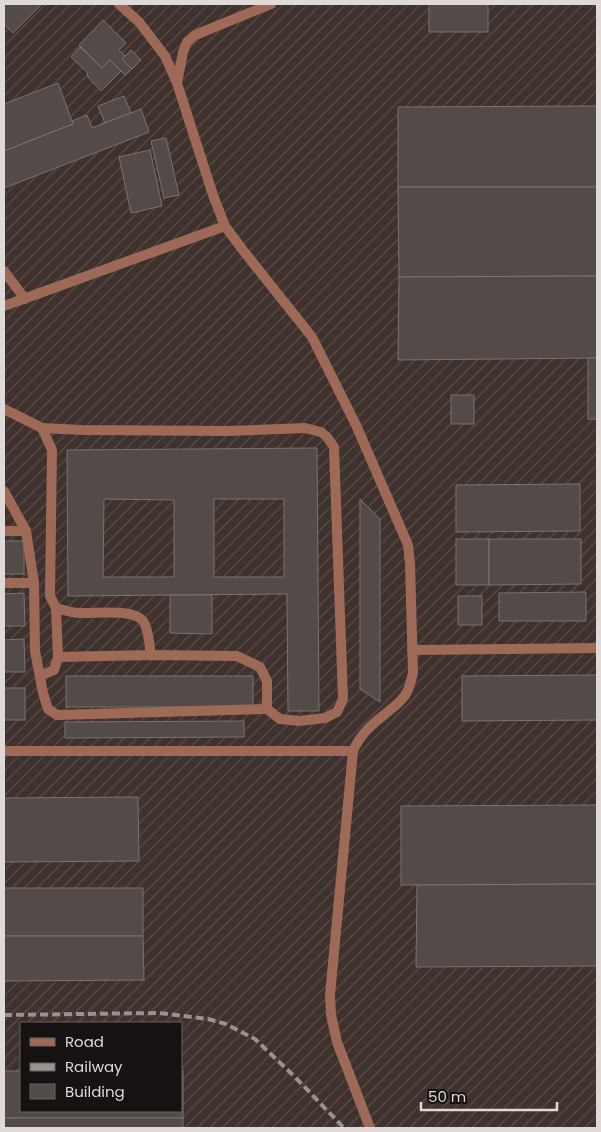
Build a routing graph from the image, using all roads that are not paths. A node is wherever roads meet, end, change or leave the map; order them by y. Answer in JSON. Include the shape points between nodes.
{"nodes":[{"id":1,"x":119,"y":4,"type":"edge"},
{"id":2,"x":270,"y":4,"type":"edge"},
{"id":3,"x":177,"y":83,"type":"junction"},
{"id":4,"x":225,"y":226,"type":"junction"},
{"id":5,"x":4,"y":271,"type":"edge"},
{"id":6,"x":25,"y":299,"type":"junction"},
{"id":7,"x":4,"y":306,"type":"edge"},
{"id":8,"x":4,"y":409,"type":"edge"},
{"id":9,"x":42,"y":428,"type":"junction"},
{"id":10,"x":4,"y":491,"type":"edge"},
{"id":11,"x":26,"y":531,"type":"junction"},
{"id":12,"x":4,"y":532,"type":"edge"},
{"id":13,"x":4,"y":583,"type":"edge"},
{"id":14,"x":34,"y":583,"type":"junction"},
{"id":15,"x":56,"y":608,"type":"junction"},
{"id":16,"x":597,"y":648,"type":"edge"},
{"id":17,"x":412,"y":650,"type":"junction"},
{"id":18,"x":151,"y":655,"type":"junction"},
{"id":19,"x":58,"y":657,"type":"junction"},
{"id":20,"x":40,"y":676,"type":"junction"},
{"id":21,"x":267,"y":709,"type":"junction"},
{"id":22,"x":4,"y":751,"type":"edge"},
{"id":23,"x":353,"y":751,"type":"junction"},
{"id":24,"x":370,"y":1128,"type":"edge"}],
"edges":[{"from":1,"to":3,"type":"street","via":[[139,22],[165,56]]},
{"from":2,"to":3,"type":"street","via":[[195,35],[183,52]]},
{"from":3,"to":4,"type":"street"},
{"from":4,"to":6,"type":"street"},
{"from":4,"to":17,"type":"street","via":[[312,337],[356,425],[408,545]]},
{"from":5,"to":6,"type":"street"},
{"from":6,"to":7,"type":"street"},
{"from":8,"to":9,"type":"street"},
{"from":9,"to":15,"type":"street","via":[[52,450],[50,596]]},
{"from":9,"to":21,"type":"street","via":[[229,431],[305,428],[327,436],[334,447],[343,699],[337,712],[325,718],[280,719]]},
{"from":10,"to":11,"type":"street"},
{"from":11,"to":12,"type":"street"},
{"from":11,"to":14,"type":"street"},
{"from":13,"to":14,"type":"street"},
{"from":14,"to":20,"type":"street","via":[[35,651]]},
{"from":15,"to":18,"type":"street","via":[[78,613],[136,616],[146,628]]},
{"from":15,"to":19,"type":"street"},
{"from":16,"to":17,"type":"street"},
{"from":17,"to":23,"type":"street","via":[[412,673],[406,694],[366,730]]},
{"from":18,"to":19,"type":"street"},
{"from":18,"to":21,"type":"street","via":[[237,656],[260,667],[267,681]]},
{"from":19,"to":20,"type":"street","via":[[54,670]]},
{"from":20,"to":21,"type":"street","via":[[48,709],[57,715]]},
{"from":22,"to":23,"type":"street"},
{"from":23,"to":24,"type":"street","via":[[330,995],[337,1042]]}]}
